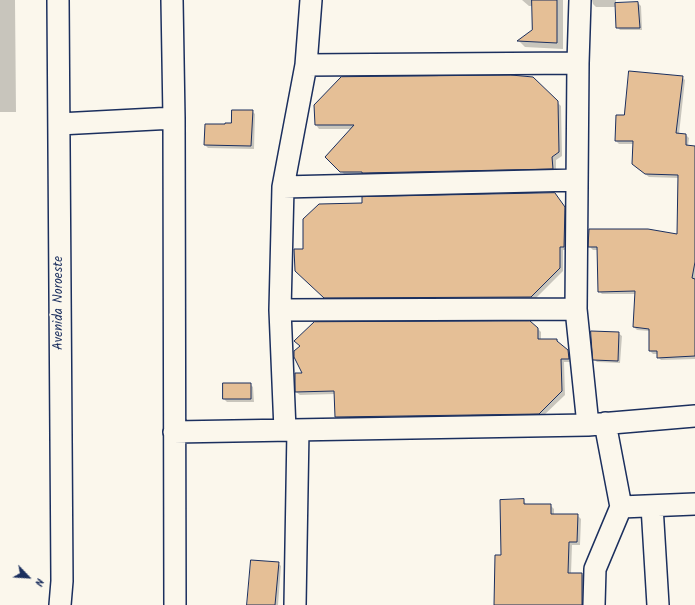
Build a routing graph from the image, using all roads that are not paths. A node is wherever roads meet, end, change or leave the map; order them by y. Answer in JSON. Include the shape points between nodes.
{"nodes":[{"id":1,"x":58,"y":0,"type":"edge"},
{"id":2,"x":172,"y":0,"type":"edge"},
{"id":3,"x":311,"y":0,"type":"edge"},
{"id":4,"x":580,"y":0,"type":"edge"},
{"id":5,"x":578,"y":63,"type":"junction"},
{"id":6,"x":306,"y":65,"type":"junction"},
{"id":7,"x":174,"y":118,"type":"junction"},
{"id":8,"x":59,"y":124,"type":"junction"},
{"id":9,"x":577,"y":180,"type":"junction"},
{"id":10,"x":283,"y":187,"type":"junction"},
{"id":11,"x":576,"y":309,"type":"junction"},
{"id":12,"x":280,"y":310,"type":"junction"},
{"id":13,"x":695,"y":416,"type":"edge"},
{"id":14,"x":596,"y":424,"type":"junction"},
{"id":15,"x":292,"y":430,"type":"junction"},
{"id":16,"x":174,"y":432,"type":"junction"},
{"id":17,"x":695,"y":504,"type":"edge"},
{"id":18,"x":652,"y":506,"type":"junction"},
{"id":19,"x":621,"y":507,"type":"junction"},
{"id":20,"x":60,"y":605,"type":"edge"},
{"id":21,"x":174,"y":605,"type":"edge"},
{"id":22,"x":295,"y":605,"type":"edge"},
{"id":23,"x":594,"y":605,"type":"edge"},
{"id":24,"x":658,"y":605,"type":"edge"}],
"edges":[{"from":1,"to":8,"type":"street","name":"Avenida Noroeste"},
{"from":2,"to":7,"type":"street"},
{"from":3,"to":6,"type":"street"},
{"from":4,"to":5,"type":"street"},
{"from":5,"to":6,"type":"street"},
{"from":5,"to":9,"type":"street"},
{"from":6,"to":10,"type":"street"},
{"from":7,"to":8,"type":"street"},
{"from":7,"to":16,"type":"street"},
{"from":8,"to":20,"type":"street","name":"Avenida Noroeste","via":[[62,581]]},
{"from":9,"to":10,"type":"street"},
{"from":9,"to":11,"type":"street"},
{"from":10,"to":12,"type":"street"},
{"from":11,"to":12,"type":"street"},
{"from":11,"to":14,"type":"street"},
{"from":12,"to":15,"type":"street"},
{"from":13,"to":14,"type":"street"},
{"from":14,"to":15,"type":"street"},
{"from":14,"to":19,"type":"street"},
{"from":15,"to":16,"type":"street"},
{"from":15,"to":22,"type":"street"},
{"from":16,"to":21,"type":"street"},
{"from":17,"to":18,"type":"street"},
{"from":18,"to":19,"type":"street"},
{"from":18,"to":24,"type":"street"},
{"from":19,"to":23,"type":"street","via":[[595,569]]}]}
